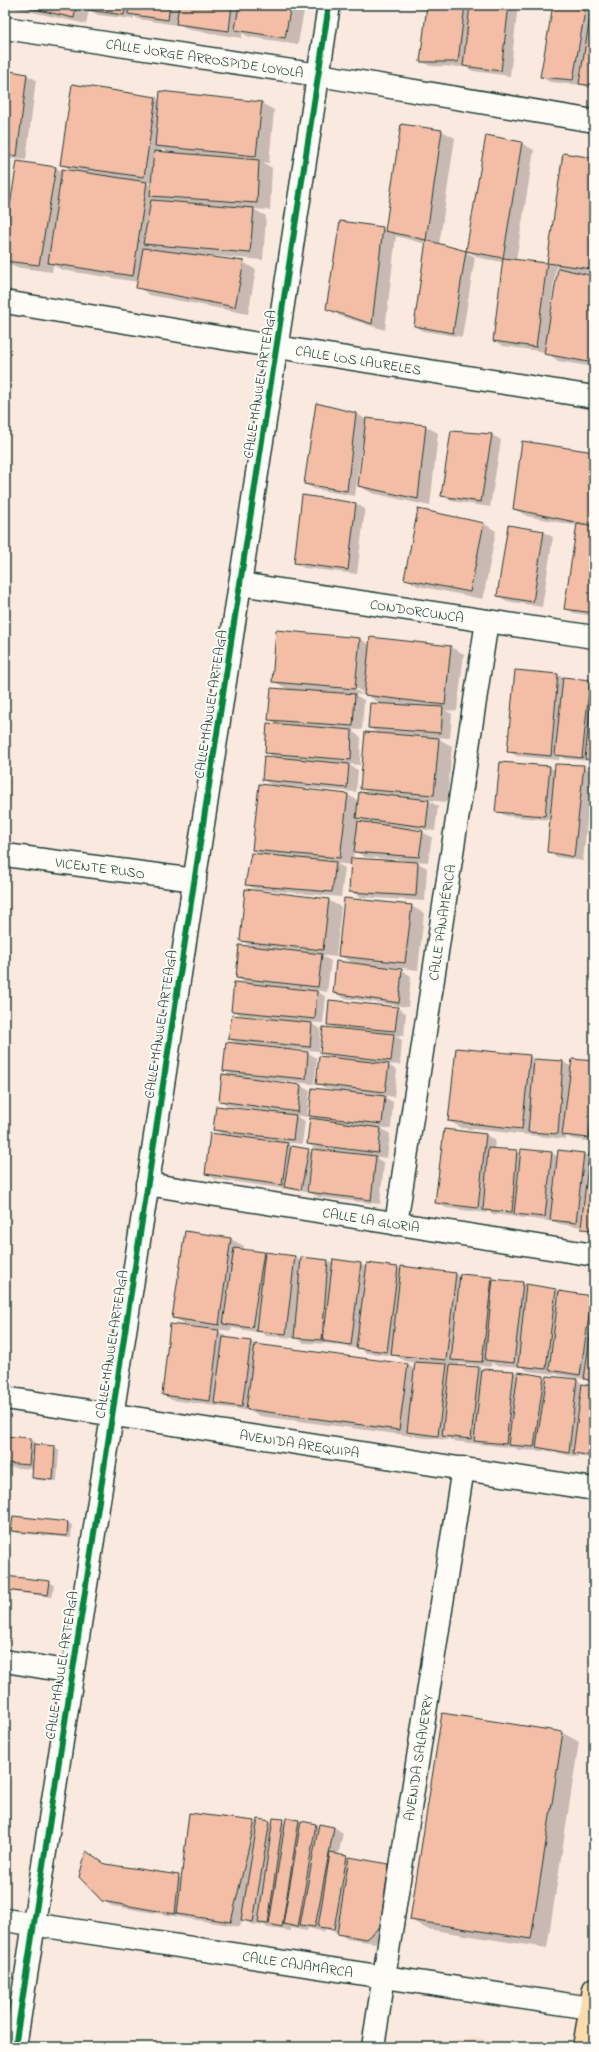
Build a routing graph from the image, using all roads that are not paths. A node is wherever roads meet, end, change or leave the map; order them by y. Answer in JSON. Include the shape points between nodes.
{"nodes":[{"id":1,"x":329,"y":5,"type":"edge"},
{"id":2,"x":5,"y":28,"type":"edge"},
{"id":3,"x":319,"y":75,"type":"junction"},
{"id":4,"x":594,"y":121,"type":"edge"},
{"id":5,"x":5,"y":302,"type":"edge"},
{"id":6,"x":277,"y":348,"type":"junction"},
{"id":7,"x":594,"y":397,"type":"edge"},
{"id":8,"x":240,"y":584,"type":"junction"},
{"id":9,"x":487,"y":621,"type":"junction"},
{"id":10,"x":594,"y":637,"type":"edge"},
{"id":11,"x":5,"y":855,"type":"edge"},
{"id":12,"x":195,"y":880,"type":"junction"},
{"id":13,"x":148,"y":1184,"type":"junction"},
{"id":14,"x":396,"y":1224,"type":"junction"},
{"id":15,"x":594,"y":1255,"type":"edge"},
{"id":16,"x":5,"y":1398,"type":"edge"},
{"id":17,"x":112,"y":1414,"type":"junction"},
{"id":18,"x":462,"y":1468,"type":"junction"},
{"id":19,"x":594,"y":1489,"type":"edge"},
{"id":20,"x":5,"y":1661,"type":"edge"},
{"id":21,"x":72,"y":1672,"type":"junction"},
{"id":22,"x":5,"y":1920,"type":"edge"},
{"id":23,"x":34,"y":1924,"type":"junction"},
{"id":24,"x":383,"y":1977,"type":"junction"},
{"id":25,"x":592,"y":1998,"type":"edge"},
{"id":26,"x":15,"y":2047,"type":"edge"},
{"id":27,"x":373,"y":2047,"type":"edge"},
{"id":28,"x":584,"y":2047,"type":"edge"}],
"edges":[{"from":1,"to":3,"type":"street","name":"CALLE MANUEL ARTEAGA"},
{"from":2,"to":3,"type":"street","name":"CALLE JORGE ARROSPIDE LOYOLA"},
{"from":3,"to":4,"type":"street","name":"CALLE JORGE ARROSPIDE LOYOLA"},
{"from":3,"to":6,"type":"street","name":"CALLE MANUEL ARTEAGA"},
{"from":5,"to":6,"type":"street","name":"CALLE LOS LAURELES"},
{"from":6,"to":7,"type":"street","name":"CALLE LOS LAURELES"},
{"from":6,"to":8,"type":"street","name":"CALLE MANUEL ARTEAGA"},
{"from":8,"to":9,"type":"street","name":"CONDORCUNCA"},
{"from":8,"to":12,"type":"street","name":"CALLE MANUEL ARTEAGA"},
{"from":9,"to":10,"type":"street","name":"CONDORCUNCA"},
{"from":9,"to":14,"type":"street","name":"CALLE PANAMÉRICA"},
{"from":11,"to":12,"type":"street","name":"VICENTE RUSO"},
{"from":12,"to":13,"type":"street","name":"CALLE MANUEL ARTEAGA"},
{"from":13,"to":14,"type":"street","name":"CALLE LA GLORIA"},
{"from":13,"to":17,"type":"street","name":"CALLE MANUEL ARTEAGA"},
{"from":14,"to":15,"type":"street","name":"CALLE LA GLORIA"},
{"from":16,"to":17,"type":"street","name":"AVENIDA AREQUIPA"},
{"from":17,"to":18,"type":"street","name":"AVENIDA AREQUIPA"},
{"from":17,"to":21,"type":"street","name":"CALLE MANUEL ARTEAGA"},
{"from":18,"to":19,"type":"street","name":"AVENIDA AREQUIPA"},
{"from":18,"to":24,"type":"street","name":"AVENIDA SALAVERRY"},
{"from":20,"to":21,"type":"street"},
{"from":21,"to":23,"type":"street","name":"CALLE MANUEL ARTEAGA"},
{"from":22,"to":23,"type":"street","name":"CALLE CAJAMARCA"},
{"from":23,"to":24,"type":"street","name":"CALLE CAJAMARCA"},
{"from":23,"to":26,"type":"street","name":"CALLE MANUEL ARTEAGA"},
{"from":24,"to":25,"type":"street","name":"CALLE CAJAMARCA"},
{"from":24,"to":27,"type":"street","name":"AVENIDA SALAVERRY"},
{"from":25,"to":28,"type":"main road"}]}
